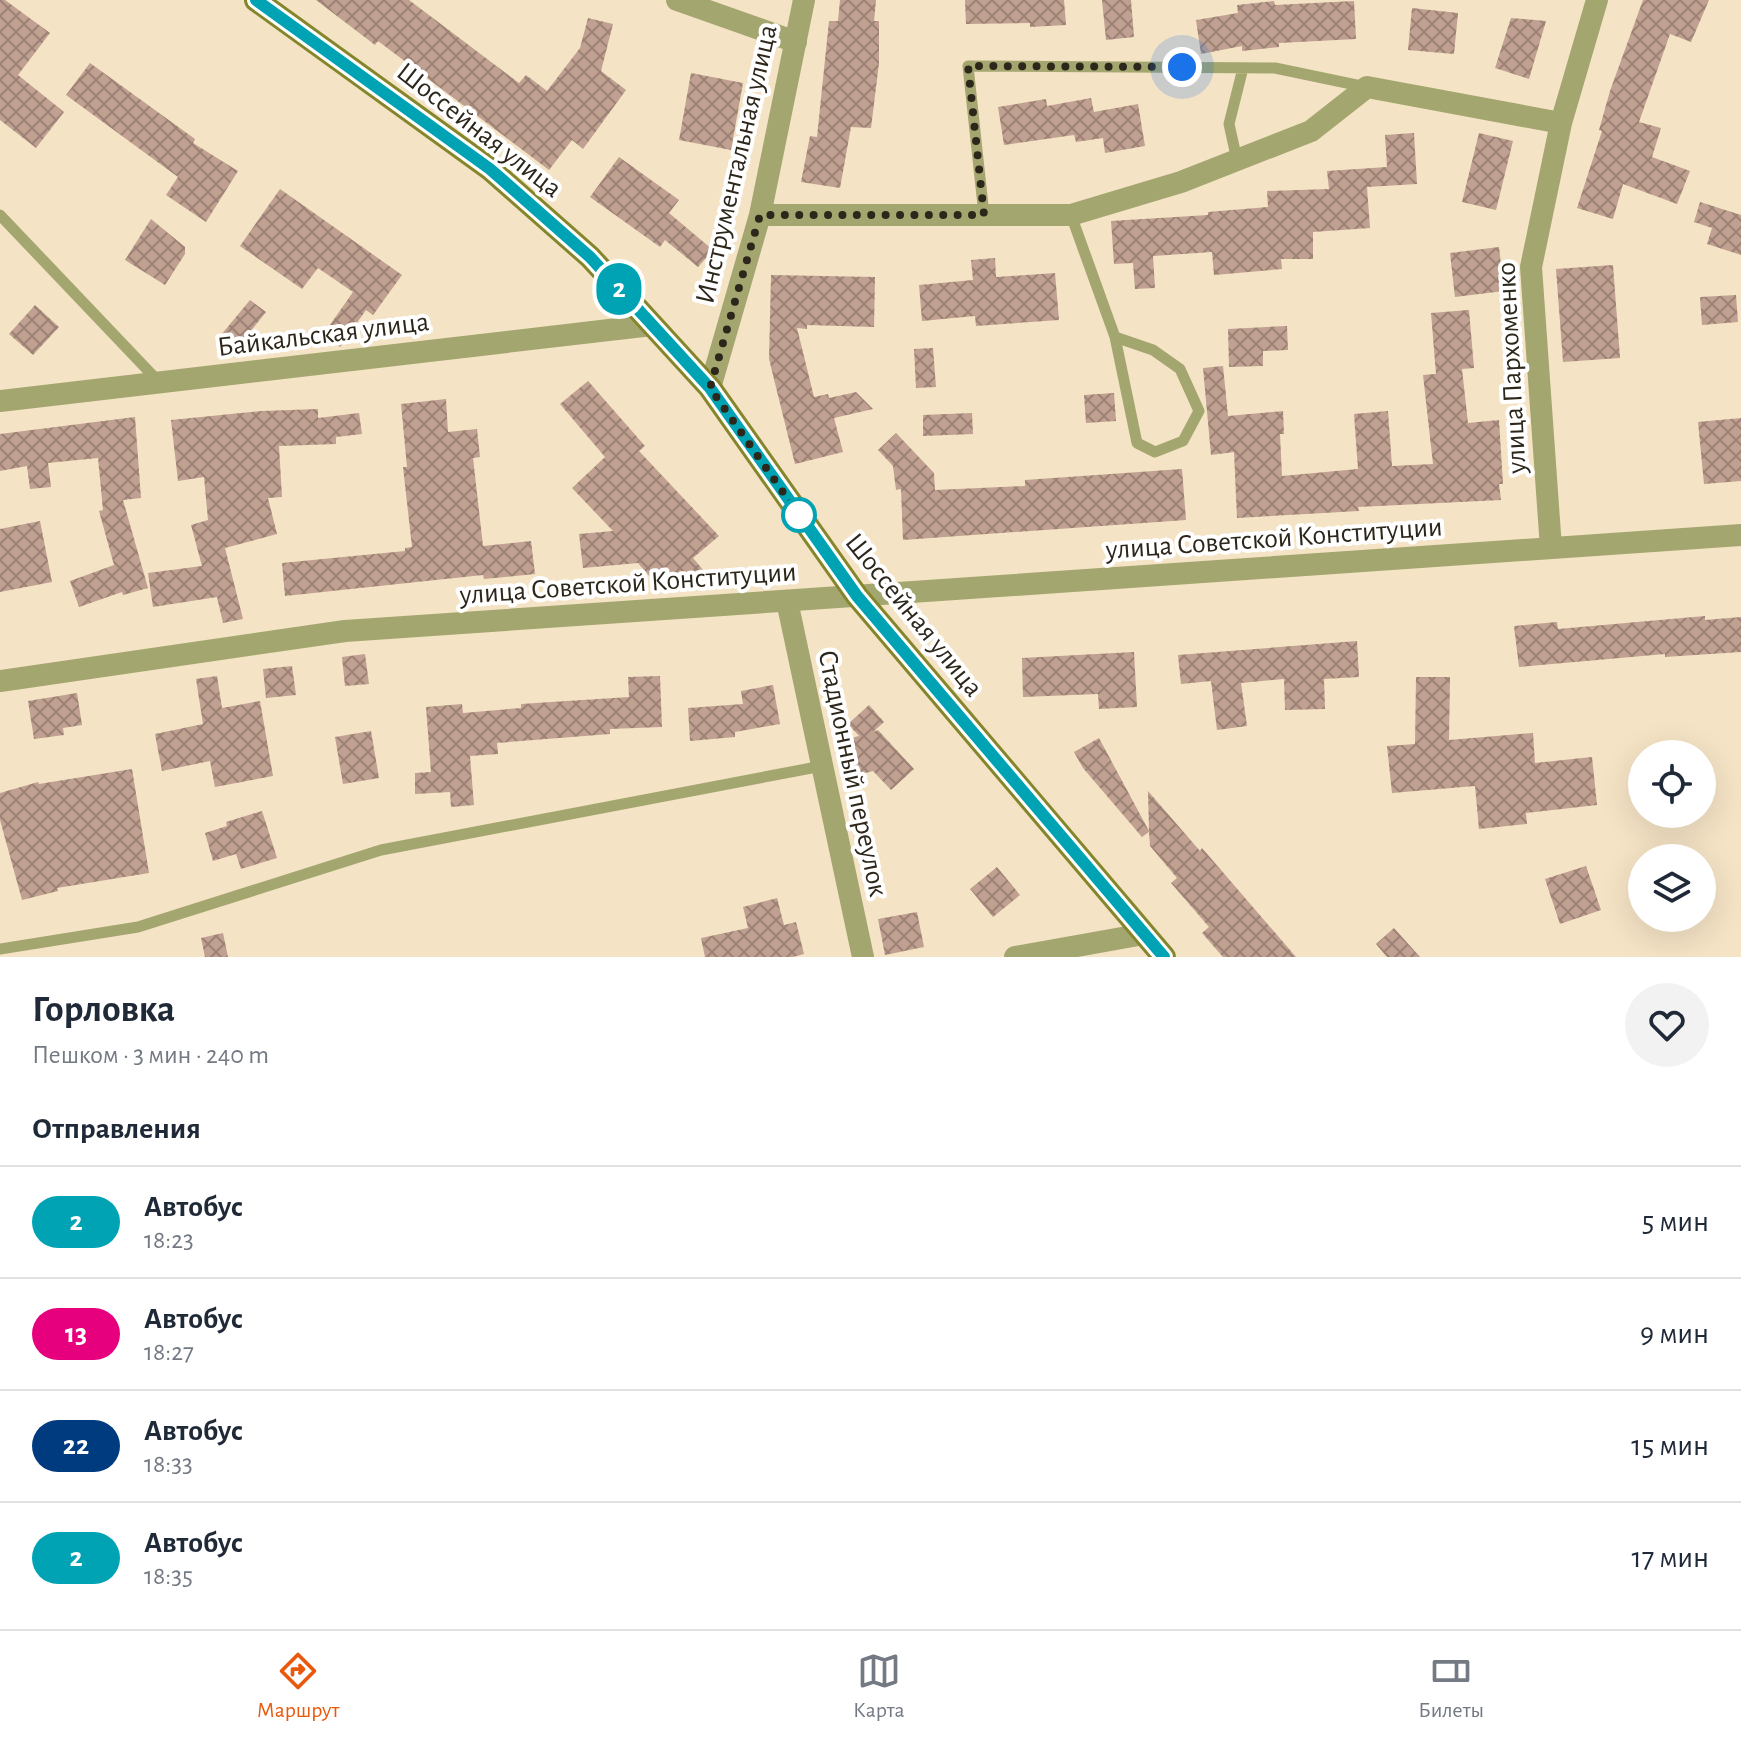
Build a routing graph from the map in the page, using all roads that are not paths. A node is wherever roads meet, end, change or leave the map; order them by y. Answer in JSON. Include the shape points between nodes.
{"nodes":[{"id":1,"x":256,"y":0,"type":"edge"},
{"id":2,"x":677,"y":0,"type":"edge"},
{"id":3,"x":804,"y":0,"type":"edge"},
{"id":4,"x":1597,"y":0,"type":"edge"},
{"id":5,"x":796,"y":42,"type":"junction"},
{"id":6,"x":1243,"y":68,"type":"junction"},
{"id":7,"x":1367,"y":87,"type":"junction"},
{"id":8,"x":1561,"y":123,"type":"junction"},
{"id":9,"x":1237,"y":160,"type":"junction"},
{"id":10,"x":0,"y":215,"type":"edge"},
{"id":11,"x":760,"y":215,"type":"junction"},
{"id":12,"x":984,"y":215,"type":"junction"},
{"id":13,"x":1071,"y":215,"type":"junction"},
{"id":14,"x":652,"y":325,"type":"junction"},
{"id":15,"x":1115,"y":337,"type":"junction"},
{"id":16,"x":159,"y":383,"type":"junction"},
{"id":17,"x":710,"y":388,"type":"junction"},
{"id":18,"x":0,"y":401,"type":"edge"},
{"id":19,"x":1741,"y":535,"type":"edge"},
{"id":20,"x":1551,"y":548,"type":"junction"},
{"id":21,"x":857,"y":596,"type":"junction"},
{"id":22,"x":787,"y":601,"type":"junction"},
{"id":23,"x":0,"y":681,"type":"edge"},
{"id":24,"x":822,"y":766,"type":"junction"},
{"id":25,"x":1144,"y":934,"type":"junction"},
{"id":26,"x":0,"y":949,"type":"edge"},
{"id":27,"x":863,"y":957,"type":"edge"},
{"id":28,"x":1015,"y":957,"type":"edge"},
{"id":29,"x":1164,"y":957,"type":"edge"}],
"edges":[{"from":1,"to":14,"type":"street","name":"Шоссейная улица","via":[[490,169],[590,257]]},
{"from":2,"to":5,"type":"street"},
{"from":3,"to":5,"type":"street","name":"Инструментальная улица"},
{"from":4,"to":8,"type":"street","name":"улица Пархоменко"},
{"from":5,"to":11,"type":"street","name":"Инструментальная улица"},
{"from":6,"to":7,"type":"lane","via":[[1275,68]]},
{"from":6,"to":9,"type":"lane","via":[[1229,124]]},
{"from":6,"to":12,"type":"lane","via":[[968,66]]},
{"from":7,"to":8,"type":"street"},
{"from":7,"to":9,"type":"street","via":[[1311,131]]},
{"from":8,"to":20,"type":"street","name":"улица Пархоменко","via":[[1531,267]]},
{"from":9,"to":13,"type":"street"},
{"from":10,"to":16,"type":"lane"},
{"from":11,"to":12,"type":"street"},
{"from":11,"to":17,"type":"street","name":"Инструментальная улица"},
{"from":12,"to":13,"type":"street"},
{"from":13,"to":15,"type":"lane"},
{"from":14,"to":16,"type":"street","name":"Байкальская улица"},
{"from":14,"to":17,"type":"street","name":"Шоссейная улица"},
{"from":15,"to":15,"type":"lane","via":[[1137,443],[1155,452],[1183,441],[1199,411],[1180,369],[1153,350]]},
{"from":16,"to":18,"type":"street","name":"Байкальская улица"},
{"from":17,"to":21,"type":"street","name":"Шоссейная улица"},
{"from":19,"to":20,"type":"street","name":"улица Советской Конституции"},
{"from":20,"to":21,"type":"street","name":"улица Советской Конституции"},
{"from":21,"to":22,"type":"street","name":"улица Советской Конституции"},
{"from":21,"to":25,"type":"street","name":"Шоссейная улица"},
{"from":22,"to":23,"type":"street","name":"улица Советской Конституции","via":[[345,631]]},
{"from":22,"to":24,"type":"street","name":"Стадионный переулок"},
{"from":24,"to":26,"type":"lane","via":[[381,850],[138,927]]},
{"from":24,"to":27,"type":"street","name":"Стадионный переулок"},
{"from":25,"to":28,"type":"street"},
{"from":25,"to":29,"type":"street","name":"Шоссейная улица"}]}
